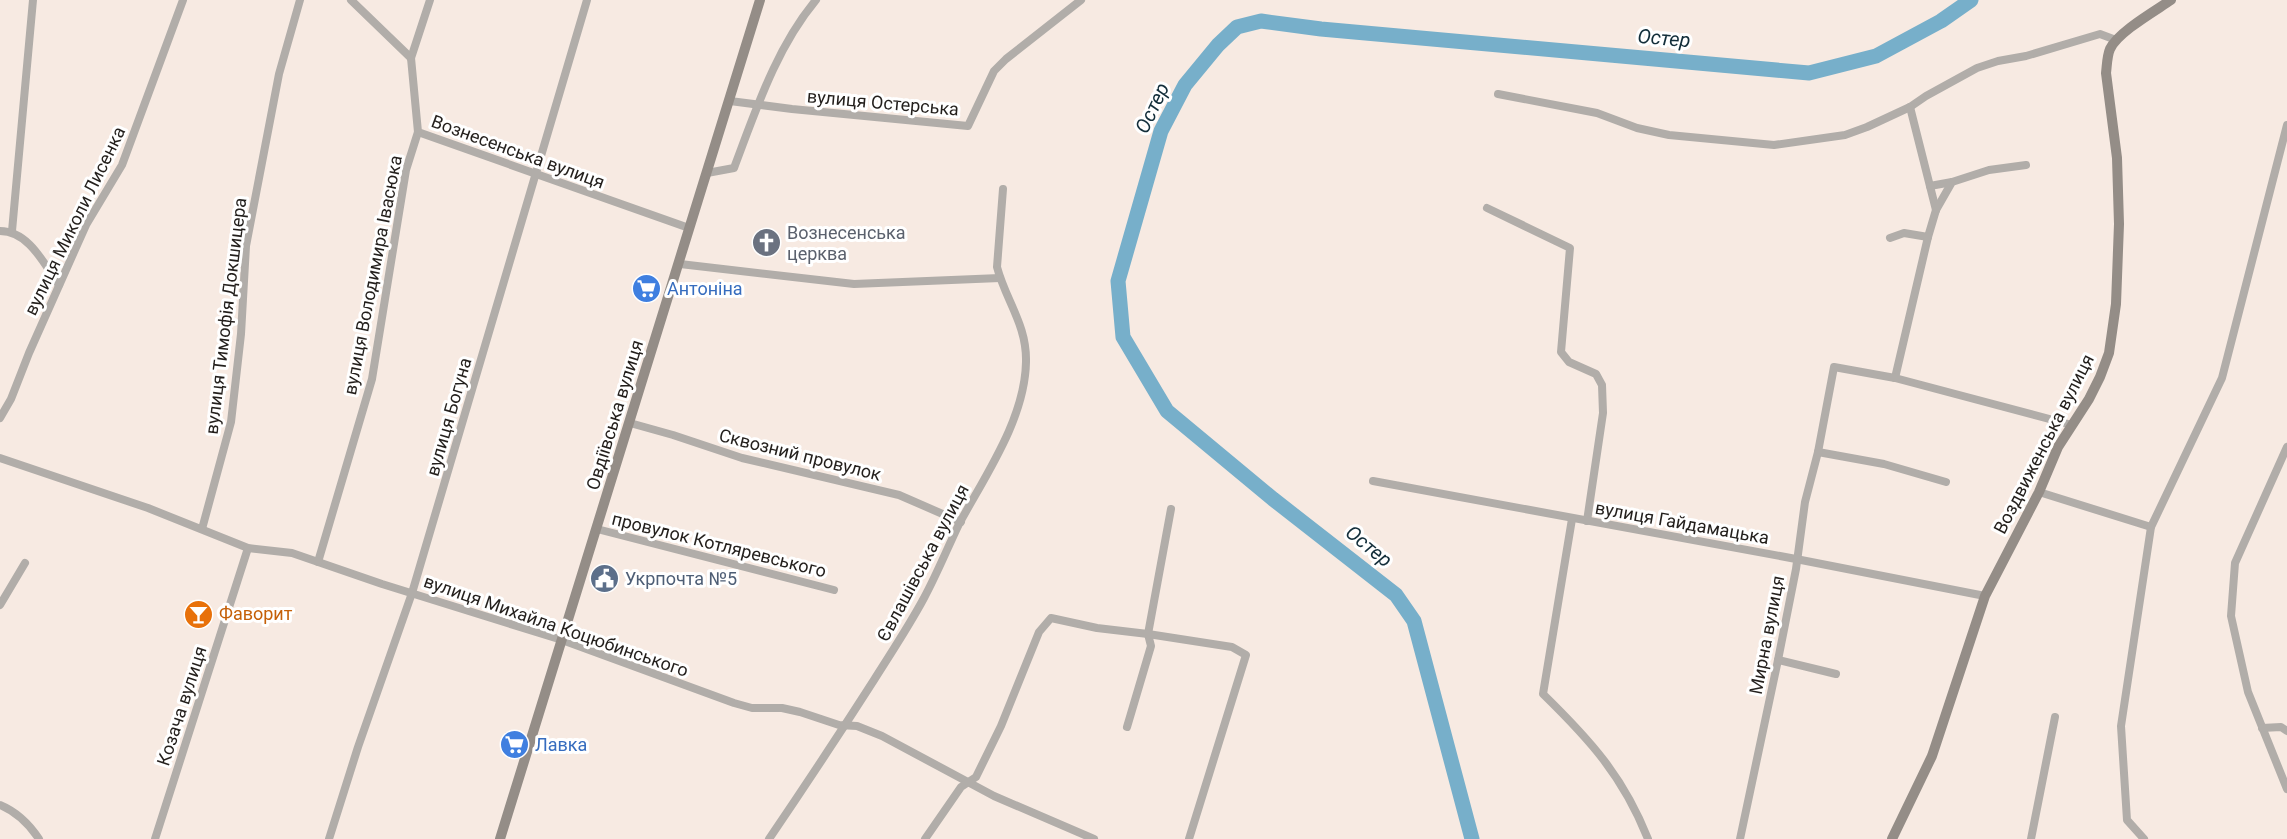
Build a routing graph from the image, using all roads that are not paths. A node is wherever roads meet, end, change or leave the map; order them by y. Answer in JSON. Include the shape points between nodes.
{"nodes":[{"id":1,"x":33,"y":0,"type":"edge"},
{"id":2,"x":183,"y":0,"type":"edge"},
{"id":3,"x":300,"y":0,"type":"edge"},
{"id":4,"x":351,"y":0,"type":"edge"},
{"id":5,"x":430,"y":0,"type":"edge"},
{"id":6,"x":587,"y":0,"type":"edge"},
{"id":7,"x":760,"y":0,"type":"edge"},
{"id":8,"x":816,"y":0,"type":"edge"},
{"id":9,"x":1081,"y":0,"type":"edge"},
{"id":10,"x":2171,"y":0,"type":"edge"},
{"id":11,"x":2116,"y":40,"type":"junction"},
{"id":12,"x":411,"y":58,"type":"junction"},
{"id":13,"x":1498,"y":94,"type":"dead end"},
{"id":14,"x":730,"y":101,"type":"junction"},
{"id":15,"x":758,"y":105,"type":"junction"},
{"id":16,"x":1910,"y":107,"type":"junction"},
{"id":17,"x":2287,"y":125,"type":"edge"},
{"id":18,"x":418,"y":132,"type":"junction"},
{"id":19,"x":2026,"y":165,"type":"dead end"},
{"id":20,"x":707,"y":173,"type":"junction"},
{"id":21,"x":536,"y":175,"type":"junction"},
{"id":22,"x":1952,"y":182,"type":"junction"},
{"id":23,"x":1930,"y":186,"type":"junction"},
{"id":24,"x":1003,"y":189,"type":"dead end"},
{"id":25,"x":1487,"y":208,"type":"dead end"},
{"id":26,"x":1936,"y":210,"type":"junction"},
{"id":27,"x":689,"y":228,"type":"junction"},
{"id":28,"x":0,"y":231,"type":"edge"},
{"id":29,"x":12,"y":231,"type":"junction"},
{"id":30,"x":1928,"y":237,"type":"junction"},
{"id":31,"x":1890,"y":238,"type":"dead end"},
{"id":32,"x":680,"y":264,"type":"junction"},
{"id":33,"x":1000,"y":278,"type":"junction"},
{"id":34,"x":59,"y":285,"type":"junction"},
{"id":35,"x":1895,"y":378,"type":"junction"},
{"id":36,"x":0,"y":418,"type":"edge"},
{"id":37,"x":630,"y":423,"type":"junction"},
{"id":38,"x":2072,"y":425,"type":"junction"},
{"id":39,"x":2287,"y":447,"type":"edge"},
{"id":40,"x":1818,"y":452,"type":"junction"},
{"id":41,"x":0,"y":458,"type":"edge"},
{"id":42,"x":1373,"y":482,"type":"dead end"},
{"id":43,"x":1946,"y":482,"type":"dead end"},
{"id":44,"x":2039,"y":492,"type":"junction"},
{"id":45,"x":1171,"y":509,"type":"dead end"},
{"id":46,"x":1572,"y":519,"type":"junction"},
{"id":47,"x":1587,"y":521,"type":"junction"},
{"id":48,"x":961,"y":522,"type":"junction"},
{"id":49,"x":2151,"y":527,"type":"junction"},
{"id":50,"x":202,"y":529,"type":"junction"},
{"id":51,"x":597,"y":529,"type":"junction"},
{"id":52,"x":248,"y":548,"type":"junction"},
{"id":53,"x":1796,"y":559,"type":"junction"},
{"id":54,"x":318,"y":562,"type":"junction"},
{"id":55,"x":25,"y":563,"type":"dead end"},
{"id":56,"x":834,"y":590,"type":"dead end"},
{"id":57,"x":412,"y":593,"type":"junction"},
{"id":58,"x":1985,"y":596,"type":"junction"},
{"id":59,"x":0,"y":605,"type":"edge"},
{"id":60,"x":1149,"y":634,"type":"junction"},
{"id":61,"x":562,"y":640,"type":"junction"},
{"id":62,"x":1778,"y":660,"type":"junction"},
{"id":63,"x":1836,"y":674,"type":"dead end"},
{"id":64,"x":2055,"y":717,"type":"dead end"},
{"id":65,"x":845,"y":726,"type":"junction"},
{"id":66,"x":1127,"y":727,"type":"dead end"},
{"id":67,"x":2262,"y":728,"type":"junction"},
{"id":68,"x":2287,"y":731,"type":"edge"},
{"id":69,"x":969,"y":782,"type":"junction"},
{"id":70,"x":2287,"y":789,"type":"edge"},
{"id":71,"x":0,"y":805,"type":"edge"},
{"id":72,"x":39,"y":839,"type":"edge"},
{"id":73,"x":155,"y":839,"type":"edge"},
{"id":74,"x":330,"y":839,"type":"edge"},
{"id":75,"x":500,"y":839,"type":"edge"},
{"id":76,"x":769,"y":839,"type":"edge"},
{"id":77,"x":925,"y":839,"type":"edge"},
{"id":78,"x":1094,"y":839,"type":"edge"},
{"id":79,"x":1189,"y":839,"type":"edge"},
{"id":80,"x":1648,"y":839,"type":"edge"},
{"id":81,"x":1740,"y":839,"type":"edge"},
{"id":82,"x":1892,"y":839,"type":"edge"},
{"id":83,"x":2031,"y":839,"type":"edge"},
{"id":84,"x":2144,"y":839,"type":"edge"}],
"edges":[{"from":1,"to":29,"type":"street"},
{"from":2,"to":34,"type":"street","name":"вулиця Миколи Лисенка","via":[[122,165],[86,225]]},
{"from":3,"to":50,"type":"street","name":"вулиця Тимофія Докшицера","via":[[279,74],[246,246],[231,422]]},
{"from":4,"to":12,"type":"street"},
{"from":5,"to":12,"type":"street"},
{"from":6,"to":21,"type":"street","name":"вулиця Богуна"},
{"from":7,"to":14,"type":"street","name":"Овдіївська вулиця"},
{"from":8,"to":15,"type":"street","via":[[785,46]]},
{"from":9,"to":15,"type":"street","name":"вулиця Остерська","via":[[994,71],[968,126]]},
{"from":10,"to":11,"type":"street"},
{"from":11,"to":16,"type":"street","via":[[2100,34],[1998,61]]},
{"from":11,"to":38,"type":"street","name":"Воздвиженська вулиця","via":[[2106,73],[2119,191],[2116,303],[2109,353]]},
{"from":12,"to":18,"type":"street","name":"Вознесенська вулиця"},
{"from":13,"to":16,"type":"street","via":[[1587,111],[1669,135],[1774,146],[1845,135]]},
{"from":14,"to":15,"type":"street","name":"вулиця Остерська"},
{"from":14,"to":20,"type":"street","name":"Овдіївська вулиця"},
{"from":15,"to":20,"type":"street","via":[[734,168]]},
{"from":16,"to":23,"type":"street"},
{"from":17,"to":49,"type":"street","via":[[2222,378]]},
{"from":18,"to":21,"type":"street","name":"Вознесенська вулиця"},
{"from":18,"to":54,"type":"street","name":"вулиця Володимира Івасюка","via":[[406,170],[372,379]]},
{"from":19,"to":22,"type":"street","via":[[1989,170]]},
{"from":20,"to":27,"type":"street","name":"Овдіївська вулиця"},
{"from":21,"to":27,"type":"street","name":"Вознесенська вулиця"},
{"from":21,"to":57,"type":"street","name":"вулиця Богуна"},
{"from":22,"to":23,"type":"street"},
{"from":22,"to":26,"type":"street"},
{"from":23,"to":26,"type":"street"},
{"from":24,"to":33,"type":"street","name":"Євлашівська вулиця","via":[[997,267]]},
{"from":25,"to":47,"type":"street","via":[[1570,248],[1561,352],[1569,362],[1596,374],[1602,385],[1603,413]]},
{"from":26,"to":30,"type":"street"},
{"from":27,"to":32,"type":"street","name":"Овдіївська вулиця"},
{"from":28,"to":29,"type":"street"},
{"from":29,"to":34,"type":"street","via":[[27,240]]},
{"from":30,"to":31,"type":"street","via":[[1905,233]]},
{"from":30,"to":35,"type":"street"},
{"from":32,"to":33,"type":"street","via":[[854,284]]},
{"from":32,"to":37,"type":"street","name":"Овдіївська вулиця"},
{"from":33,"to":48,"type":"street","name":"Євлашівська вулиця","via":[[1024,338],[1025,380],[1005,440]]},
{"from":34,"to":36,"type":"street","name":"вулиця Миколи Лисенка"},
{"from":35,"to":38,"type":"street"},
{"from":35,"to":40,"type":"street","name":"Мирна вулиця","via":[[1834,367]]},
{"from":37,"to":48,"type":"street","name":"Сквозний провулок","via":[[742,458],[898,495]]},
{"from":37,"to":51,"type":"street","name":"Овдіївська вулиця"},
{"from":38,"to":44,"type":"street","name":"Воздвиженська вулиця"},
{"from":39,"to":67,"type":"street","via":[[2235,563],[2231,616],[2248,692]]},
{"from":40,"to":43,"type":"street","via":[[1884,464]]},
{"from":40,"to":53,"type":"street","name":"Мирна вулиця"},
{"from":41,"to":50,"type":"street","name":"вулиця Михайла Коцюбинського"},
{"from":42,"to":46,"type":"street","name":"вулиця Гайдамацька"},
{"from":44,"to":49,"type":"street"},
{"from":44,"to":58,"type":"street","name":"Воздвиженська вулиця"},
{"from":45,"to":60,"type":"street"},
{"from":46,"to":47,"type":"street","name":"вулиця Гайдамацька"},
{"from":46,"to":80,"type":"street","via":[[1543,694],[1604,758],[1622,784]]},
{"from":47,"to":53,"type":"street","name":"вулиця Гайдамацька"},
{"from":48,"to":65,"type":"street","name":"Євлашівська вулиця","via":[[924,598]]},
{"from":49,"to":84,"type":"street","via":[[2121,726],[2127,820]]},
{"from":50,"to":52,"type":"street","name":"вулиця Михайла Коцюбинського"},
{"from":51,"to":56,"type":"street","name":"провулок Котляревського"},
{"from":51,"to":61,"type":"street","name":"Овдіївська вулиця"},
{"from":52,"to":54,"type":"street","name":"вулиця Михайла Коцюбинського","via":[[292,553]]},
{"from":52,"to":73,"type":"street","name":"Козача вулиця"},
{"from":53,"to":58,"type":"street","name":"вулиця Гайдамацька"},
{"from":53,"to":62,"type":"street","name":"Мирна вулиця"},
{"from":54,"to":57,"type":"street","name":"вулиця Михайла Коцюбинського"},
{"from":55,"to":59,"type":"street"},
{"from":57,"to":61,"type":"street","name":"вулиця Михайла Коцюбинського"},
{"from":57,"to":74,"type":"street","name":"вулиця Богуна"},
{"from":58,"to":82,"type":"street","name":"Воздвиженська вулиця","via":[[1932,756]]},
{"from":60,"to":66,"type":"street","via":[[1151,646]]},
{"from":60,"to":69,"type":"street","via":[[1051,618],[1039,632],[988,753],[976,777]]},
{"from":60,"to":79,"type":"street","via":[[1232,647],[1246,655]]},
{"from":61,"to":65,"type":"street","name":"вулиця Михайла Коцюбинського","via":[[734,704],[782,708]]},
{"from":61,"to":75,"type":"street","name":"Овдіївська вулиця"},
{"from":62,"to":63,"type":"street"},
{"from":62,"to":81,"type":"street","name":"Мирна вулиця"},
{"from":64,"to":83,"type":"street"},
{"from":65,"to":69,"type":"street","name":"вулиця Михайла Коцюбинського","via":[[857,726],[882,736]]},
{"from":65,"to":76,"type":"street","name":"Євлашівська вулиця"},
{"from":67,"to":68,"type":"street","via":[[2281,727]]},
{"from":67,"to":70,"type":"street"},
{"from":69,"to":77,"type":"street","via":[[961,787]]},
{"from":69,"to":78,"type":"street","name":"вулиця Михайла Коцюбинського"},
{"from":71,"to":72,"type":"street","via":[[31,827]]}]}
